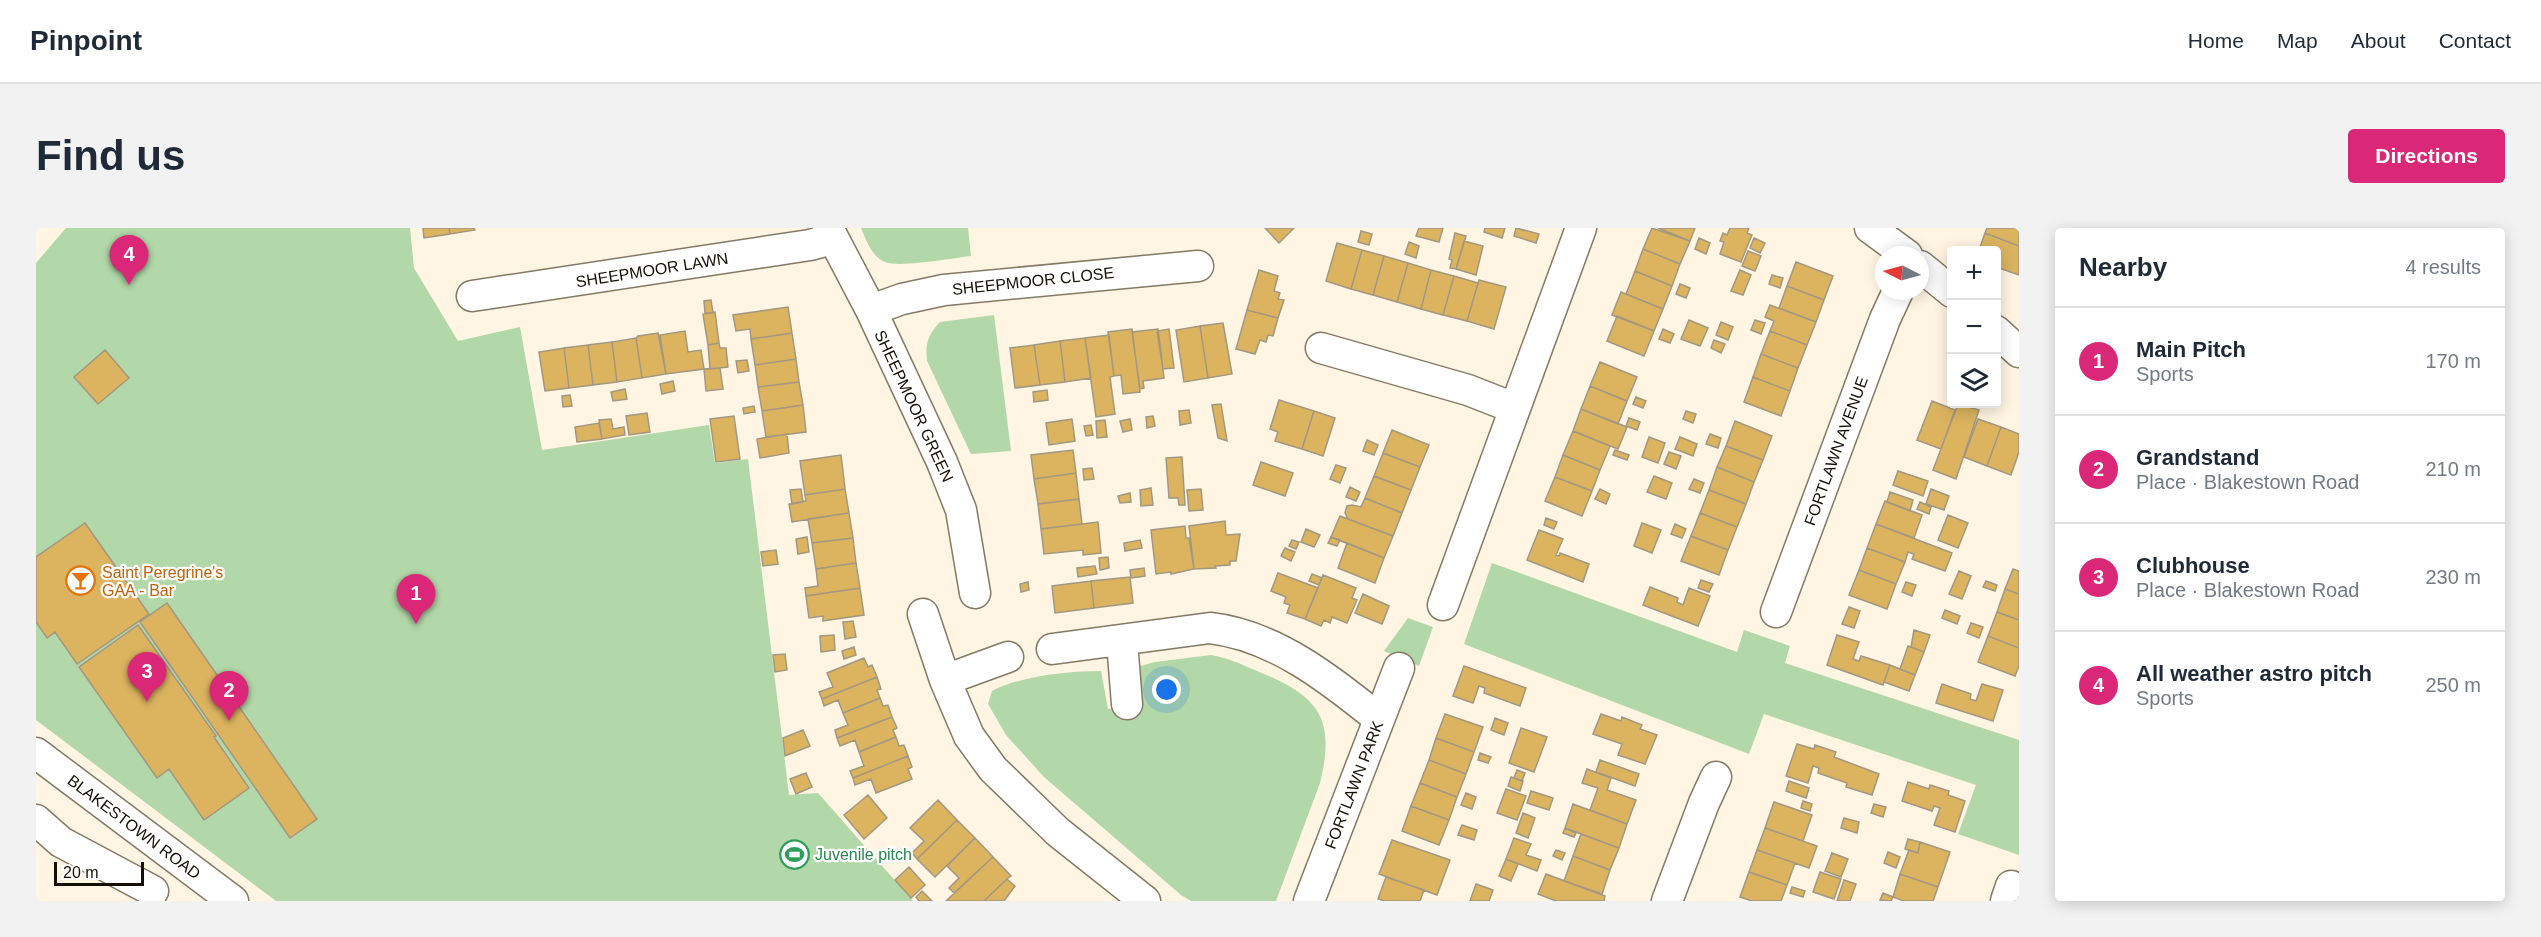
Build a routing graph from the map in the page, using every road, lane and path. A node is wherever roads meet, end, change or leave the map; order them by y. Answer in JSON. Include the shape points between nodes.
{"nodes":[{"id":1,"x":1581,"y":228,"type":"edge"},
{"id":2,"x":1870,"y":228,"type":"edge"},
{"id":3,"x":830,"y":233,"type":"edge"},
{"id":4,"x":1895,"y":246,"type":"edge"},
{"id":5,"x":1198,"y":266,"type":"dead end"},
{"id":6,"x":1929,"y":273,"type":"edge"},
{"id":7,"x":1947,"y":288,"type":"edge"},
{"id":8,"x":472,"y":296,"type":"dead end"},
{"id":9,"x":1894,"y":300,"type":"edge"},
{"id":10,"x":871,"y":310,"type":"junction"},
{"id":11,"x":2001,"y":336,"type":"edge"},
{"id":12,"x":1321,"y":348,"type":"dead end"},
{"id":13,"x":2019,"y":352,"type":"edge"},
{"id":14,"x":1514,"y":408,"type":"junction"},
{"id":15,"x":975,"y":593,"type":"dead end"},
{"id":16,"x":1443,"y":605,"type":"dead end"},
{"id":17,"x":1776,"y":612,"type":"dead end"},
{"id":18,"x":923,"y":614,"type":"dead end"},
{"id":19,"x":1122,"y":642,"type":"junction"},
{"id":20,"x":1052,"y":649,"type":"dead end"},
{"id":21,"x":1008,"y":657,"type":"dead end"},
{"id":22,"x":1399,"y":668,"type":"dead end"},
{"id":23,"x":945,"y":680,"type":"junction"},
{"id":24,"x":1127,"y":704,"type":"dead end"},
{"id":25,"x":1379,"y":719,"type":"junction"},
{"id":26,"x":36,"y":753,"type":"edge"},
{"id":27,"x":1716,"y":777,"type":"dead end"},
{"id":28,"x":36,"y":820,"type":"edge"},
{"id":29,"x":153,"y":891,"type":"dead end"},
{"id":30,"x":233,"y":901,"type":"edge"},
{"id":31,"x":1145,"y":901,"type":"edge"},
{"id":32,"x":1309,"y":901,"type":"edge"},
{"id":33,"x":1667,"y":901,"type":"edge"}],
"edges":[{"from":1,"to":14,"type":"street"},
{"from":2,"to":4,"type":"street"},
{"from":3,"to":8,"type":"street","name":"SHEEPMOOR LAWN","via":[[810,245]]},
{"from":3,"to":10,"type":"street","name":"SHEEPMOOR GREEN"},
{"from":5,"to":10,"type":"street","name":"SHEEPMOOR CLOSE","via":[[944,290]]},
{"from":6,"to":7,"type":"street"},
{"from":9,"to":17,"type":"street","name":"FORTLAWN AVENUE"},
{"from":10,"to":15,"type":"street","name":"SHEEPMOOR GREEN","via":[[960,508]]},
{"from":11,"to":13,"type":"street"},
{"from":12,"to":14,"type":"street","via":[[1468,390]]},
{"from":14,"to":16,"type":"street"},
{"from":18,"to":23,"type":"street"},
{"from":19,"to":20,"type":"street"},
{"from":19,"to":24,"type":"street"},
{"from":19,"to":25,"type":"street","via":[[1210,628],[1238,634],[1308,665]]},
{"from":21,"to":23,"type":"street"},
{"from":22,"to":25,"type":"street","name":"FORTLAWN PARK"},
{"from":23,"to":31,"type":"street","via":[[969,736],[993,769],[1058,832]]},
{"from":25,"to":32,"type":"street","name":"FORTLAWN PARK"},
{"from":26,"to":30,"type":"street","name":"BLAKESTOWN ROAD"},
{"from":27,"to":33,"type":"street"},
{"from":28,"to":29,"type":"street","via":[[61,842]]}]}
